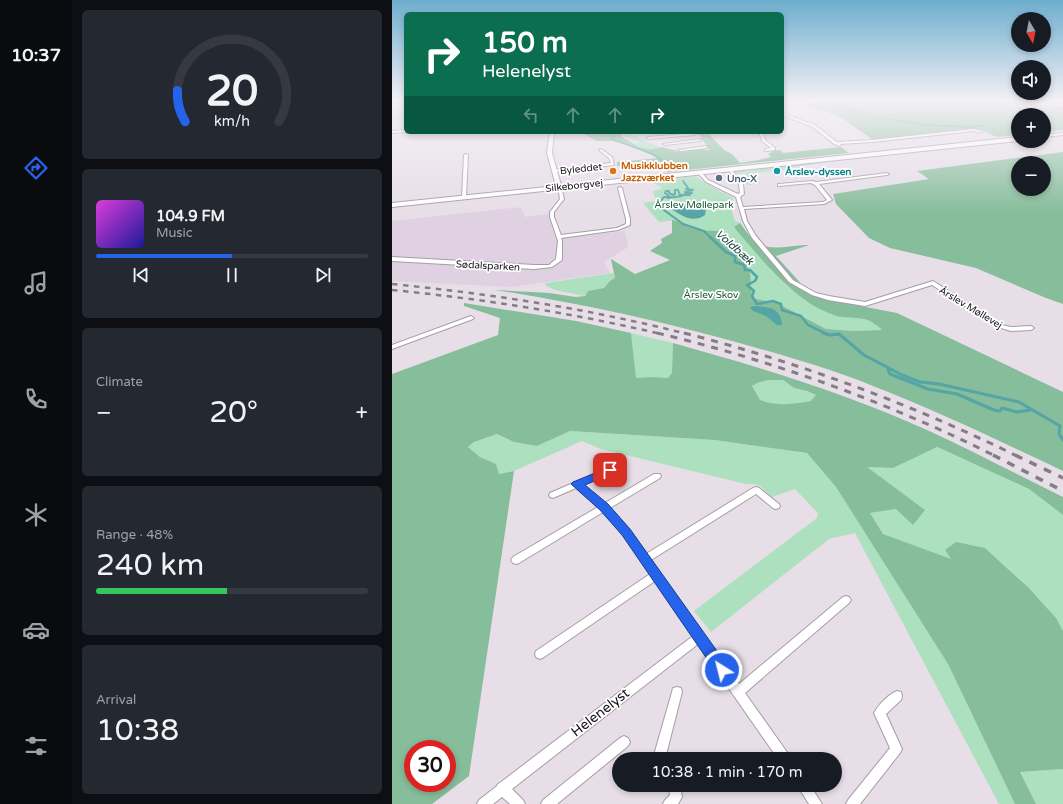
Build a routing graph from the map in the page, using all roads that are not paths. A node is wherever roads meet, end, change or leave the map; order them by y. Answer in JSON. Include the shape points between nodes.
{"nodes":[{"id":1,"x":550,"y":139,"type":"edge"},
{"id":2,"x":763,"y":139,"type":"edge"},
{"id":3,"x":829,"y":139,"type":"edge"},
{"id":4,"x":895,"y":139,"type":"edge"},
{"id":5,"x":1011,"y":139,"type":"edge"},
{"id":6,"x":700,"y":140,"type":"joint"},
{"id":7,"x":835,"y":143,"type":"junction"},
{"id":8,"x":665,"y":144,"type":"dead end"},
{"id":9,"x":840,"y":147,"type":"dead end"},
{"id":10,"x":601,"y":150,"type":"dead end"},
{"id":11,"x":680,"y":150,"type":"dead end"},
{"id":12,"x":766,"y":150,"type":"dead end"},
{"id":13,"x":466,"y":155,"type":"dead end"},
{"id":14,"x":730,"y":169,"type":"junction"},
{"id":15,"x":554,"y":171,"type":"junction"},
{"id":16,"x":699,"y":172,"type":"junction"},
{"id":17,"x":887,"y":174,"type":"dead end"},
{"id":18,"x":816,"y":184,"type":"junction"},
{"id":19,"x":779,"y":185,"type":"dead end"},
{"id":20,"x":559,"y":187,"type":"junction"},
{"id":21,"x":620,"y":188,"type":"dead end"},
{"id":22,"x":738,"y":196,"type":"junction"},
{"id":23,"x":464,"y":197,"type":"junction"},
{"id":24,"x":392,"y":205,"type":"edge"},
{"id":25,"x":742,"y":208,"type":"junction"},
{"id":26,"x":559,"y":237,"type":"junction"},
{"id":27,"x":392,"y":259,"type":"edge"},
{"id":28,"x":471,"y":318,"type":"dead end"},
{"id":29,"x":1032,"y":328,"type":"dead end"},
{"id":30,"x":392,"y":347,"type":"edge"},
{"id":31,"x":610,"y":470,"type":"dead end"},
{"id":32,"x":657,"y":476,"type":"dead end"},
{"id":33,"x":577,"y":484,"type":"junction"},
{"id":34,"x":553,"y":495,"type":"dead end"},
{"id":35,"x":776,"y":506,"type":"dead end"},
{"id":36,"x":604,"y":507,"type":"junction"},
{"id":37,"x":645,"y":559,"type":"junction"},
{"id":38,"x":516,"y":560,"type":"dead end"},
{"id":39,"x":656,"y":575,"type":"junction"},
{"id":40,"x":846,"y":600,"type":"dead end"},
{"id":41,"x":699,"y":636,"type":"junction"},
{"id":42,"x":540,"y":654,"type":"dead end"},
{"id":43,"x":677,"y":692,"type":"dead end"},
{"id":44,"x":738,"y":692,"type":"junction"},
{"id":45,"x":897,"y":696,"type":"dead end"},
{"id":46,"x":624,"y":742,"type":"dead end"},
{"id":47,"x":661,"y":752,"type":"edge"},
{"id":48,"x":779,"y":752,"type":"edge"},
{"id":49,"x":502,"y":788,"type":"junction"},
{"id":50,"x":675,"y":792,"type":"edge"},
{"id":51,"x":807,"y":792,"type":"edge"},
{"id":52,"x":483,"y":804,"type":"edge"},
{"id":53,"x":519,"y":804,"type":"edge"},
{"id":54,"x":547,"y":804,"type":"edge"},
{"id":55,"x":669,"y":804,"type":"edge"},
{"id":56,"x":816,"y":804,"type":"edge"},
{"id":57,"x":852,"y":804,"type":"edge"}],
"edges":[{"from":1,"to":15,"type":"main road","name":"Byleddet","via":[[549,152]]},
{"from":2,"to":12,"type":"street","via":[[774,149]]},
{"from":3,"to":7,"type":"street"},
{"from":4,"to":7,"type":"street"},
{"from":5,"to":14,"type":"main road","name":"Silkeborgvej"},
{"from":6,"to":8,"type":"street"},
{"from":6,"to":11,"type":"street","via":[[707,148]]},
{"from":7,"to":9,"type":"street"},
{"from":10,"to":15,"type":"street","name":"Byleddet","via":[[611,158],[613,164]]},
{"from":13,"to":23,"type":"street"},
{"from":14,"to":16,"type":"main road","name":"Silkeborgvej"},
{"from":14,"to":22,"type":"street","name":"Årslev Møllevej","via":[[740,184],[742,194]]},
{"from":15,"to":20,"type":"main road","name":"Byleddet"},
{"from":16,"to":20,"type":"main road","name":"Silkeborgvej"},
{"from":16,"to":22,"type":"street","via":[[707,181]]},
{"from":17,"to":18,"type":"street"},
{"from":18,"to":19,"type":"street","via":[[812,182]]},
{"from":18,"to":25,"type":"street","via":[[830,200],[824,203]]},
{"from":20,"to":23,"type":"main road","name":"Silkeborgvej"},
{"from":20,"to":26,"type":"street","via":[[562,199],[552,212],[552,217]]},
{"from":21,"to":26,"type":"street","via":[[628,225],[618,229]]},
{"from":22,"to":25,"type":"street","name":"Årslev Møllevej"},
{"from":23,"to":24,"type":"main road","name":"Silkeborgvej"},
{"from":25,"to":29,"type":"street","name":"Årslev Møllevej","via":[[750,231],[768,254],[791,281],[814,294],[865,304],[933,283],[1000,326],[1011,329]]},
{"from":26,"to":27,"type":"street","name":"Sødalsparken","via":[[559,260],[544,267]]},
{"from":28,"to":30,"type":"street"},
{"from":31,"to":33,"type":"street"},
{"from":32,"to":36,"type":"street"},
{"from":33,"to":34,"type":"street"},
{"from":33,"to":36,"type":"street"},
{"from":35,"to":37,"type":"street","via":[[756,490]]},
{"from":36,"to":37,"type":"street"},
{"from":36,"to":38,"type":"street"},
{"from":37,"to":39,"type":"street"},
{"from":39,"to":41,"type":"street"},
{"from":39,"to":42,"type":"street"},
{"from":40,"to":44,"type":"street"},
{"from":41,"to":44,"type":"street"},
{"from":41,"to":49,"type":"street","name":"Helenelyst"},
{"from":43,"to":47,"type":"street"},
{"from":44,"to":48,"type":"street"},
{"from":45,"to":57,"type":"street","via":[[880,712],[896,749]]},
{"from":46,"to":54,"type":"street"},
{"from":49,"to":52,"type":"street","name":"Helenelyst"},
{"from":49,"to":53,"type":"street"},
{"from":50,"to":55,"type":"street","via":[[676,797]]},
{"from":51,"to":56,"type":"street"}]}
